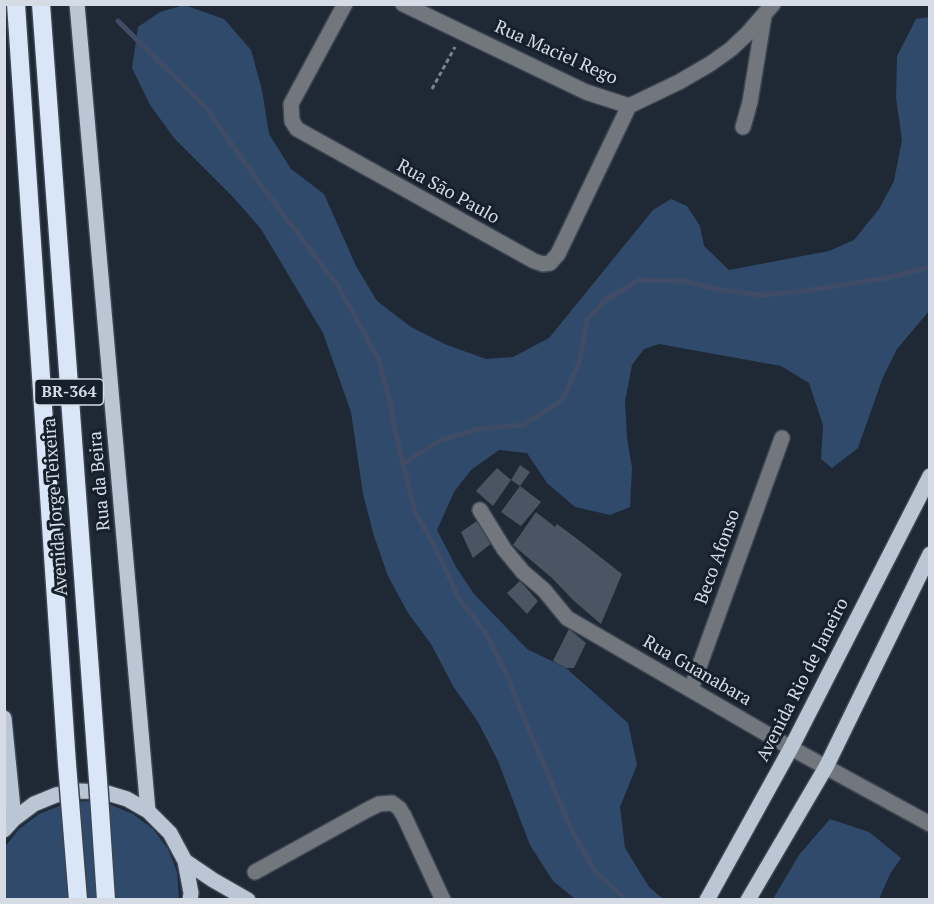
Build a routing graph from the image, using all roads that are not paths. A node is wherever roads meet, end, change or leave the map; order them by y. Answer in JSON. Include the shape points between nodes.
{"nodes":[{"id":1,"x":16,"y":4,"type":"edge"},
{"id":2,"x":41,"y":4,"type":"edge"},
{"id":3,"x":77,"y":4,"type":"edge"},
{"id":4,"x":403,"y":4,"type":"edge"},
{"id":5,"x":339,"y":7,"type":"edge"},
{"id":6,"x":768,"y":10,"type":"edge"},
{"id":7,"x":629,"y":105,"type":"junction"},
{"id":8,"x":742,"y":128,"type":"dead end"},
{"id":9,"x":782,"y":438,"type":"dead end"},
{"id":10,"x":930,"y":476,"type":"edge"},
{"id":11,"x":480,"y":510,"type":"dead end"},
{"id":12,"x":930,"y":554,"type":"edge"},
{"id":13,"x":691,"y":689,"type":"junction"},
{"id":14,"x":4,"y":718,"type":"edge"},
{"id":15,"x":791,"y":748,"type":"junction"},
{"id":16,"x":826,"y":767,"type":"junction"},
{"id":17,"x":148,"y":811,"type":"junction"},
{"id":18,"x":9,"y":824,"type":"edge"},
{"id":19,"x":930,"y":824,"type":"edge"},
{"id":20,"x":185,"y":861,"type":"junction"},
{"id":21,"x":255,"y":872,"type":"dead end"},
{"id":22,"x":78,"y":900,"type":"edge"},
{"id":23,"x":106,"y":900,"type":"edge"},
{"id":24,"x":190,"y":900,"type":"edge"},
{"id":25,"x":248,"y":900,"type":"edge"},
{"id":26,"x":443,"y":900,"type":"edge"},
{"id":27,"x":707,"y":900,"type":"edge"},
{"id":28,"x":748,"y":900,"type":"edge"}],
"edges":[{"from":1,"to":22,"type":"highway","name":"Avenida Jorge Teixeira","number":"BR-364","bridge":true},
{"from":2,"to":23,"type":"highway","name":"Avenida Jorge Teixeira","number":"BR-364","bridge":true},
{"from":3,"to":17,"type":"main road","name":"Rua da Beira"},
{"from":4,"to":7,"type":"street","name":"Rua Maciel Rego","via":[[586,92]]},
{"from":5,"to":7,"type":"street","name":"Rua São Paulo","via":[[291,104],[297,129],[534,261],[550,263],[558,254]]},
{"from":6,"to":7,"type":"street","via":[[731,49],[710,64]]},
{"from":6,"to":8,"type":"street"},
{"from":9,"to":13,"type":"street","name":"Beco Afonso"},
{"from":10,"to":15,"type":"main road","name":"Avenida Rio de Janeiro"},
{"from":11,"to":13,"type":"street","name":"Rua Guanabara","via":[[504,549],[567,618]]},
{"from":12,"to":16,"type":"main road"},
{"from":13,"to":15,"type":"street","name":"Rua Guanabara"},
{"from":14,"to":18,"type":"main road"},
{"from":15,"to":16,"type":"street","name":"Rua Guanabara"},
{"from":15,"to":27,"type":"main road","name":"Avenida Rio de Janeiro"},
{"from":16,"to":19,"type":"street","name":"Rua Guanabara"},
{"from":16,"to":28,"type":"main road"},
{"from":17,"to":18,"type":"main road","via":[[104,792],[80,791],[34,804]]},
{"from":17,"to":20,"type":"main road","via":[[170,833]]},
{"from":20,"to":24,"type":"main road"},
{"from":20,"to":25,"type":"main road"},
{"from":21,"to":26,"type":"street","via":[[367,810],[392,803],[404,816]]}]}
